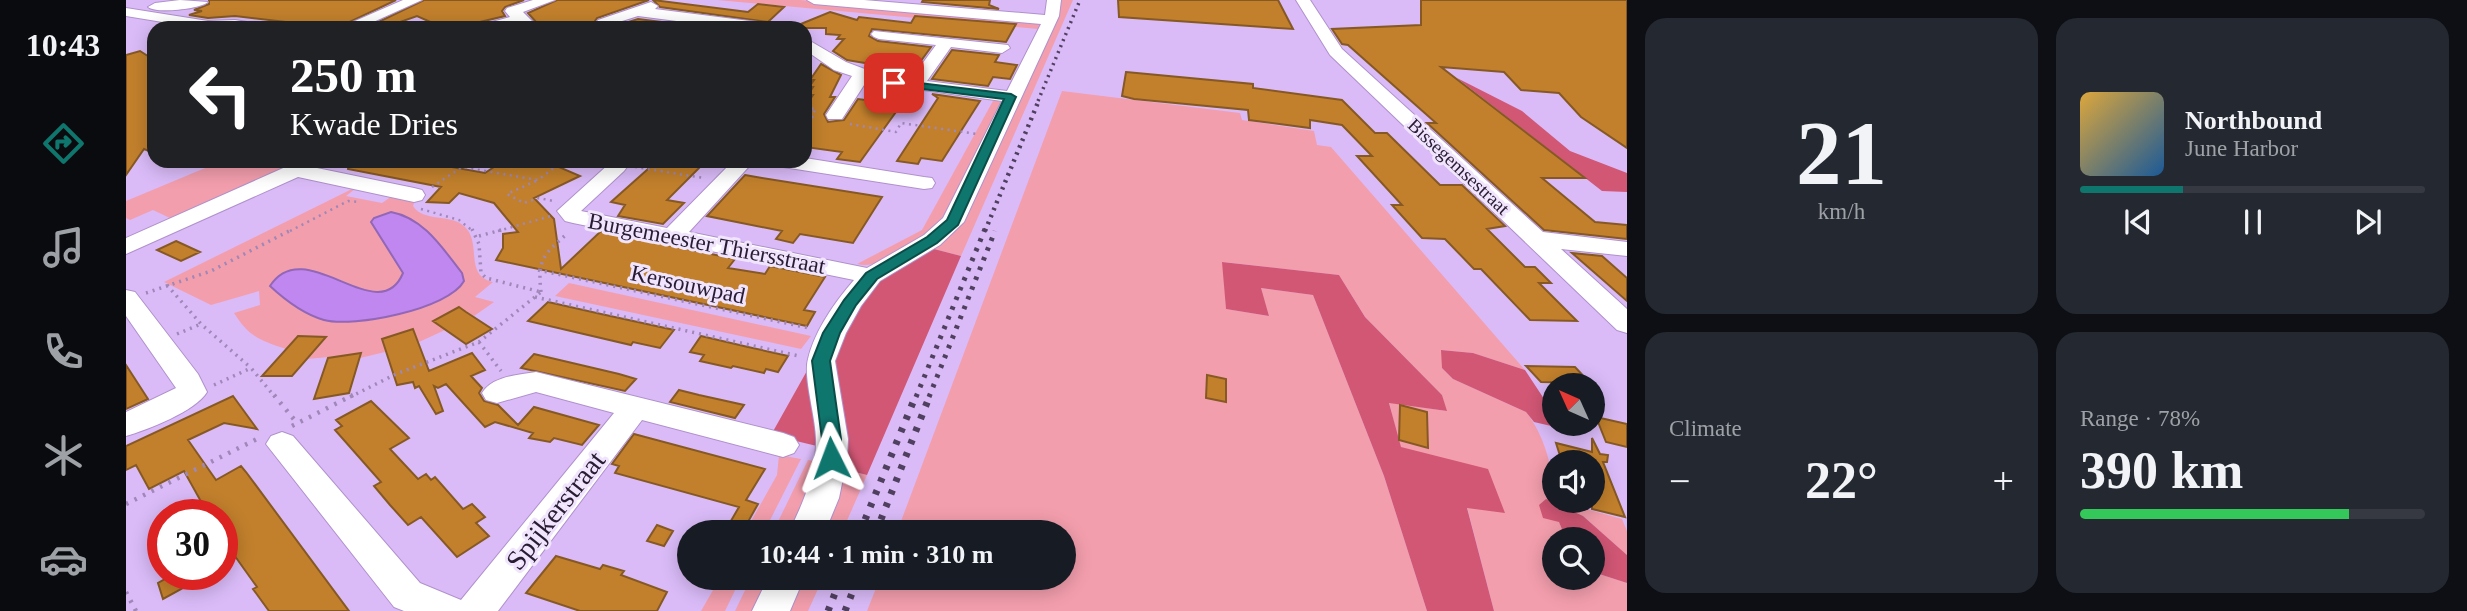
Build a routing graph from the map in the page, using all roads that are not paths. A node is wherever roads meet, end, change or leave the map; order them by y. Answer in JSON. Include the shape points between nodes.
{"nodes":[{"id":1,"x":415,"y":0,"type":"edge"},
{"id":2,"x":548,"y":0,"type":"edge"},
{"id":3,"x":814,"y":0,"type":"edge"},
{"id":4,"x":1303,"y":0,"type":"edge"},
{"id":5,"x":201,"y":2,"type":"dead end"},
{"id":6,"x":661,"y":3,"type":"dead end"},
{"id":7,"x":905,"y":4,"type":"edge"},
{"id":8,"x":1051,"y":10,"type":"edge"},
{"id":9,"x":636,"y":11,"type":"junction"},
{"id":10,"x":126,"y":12,"type":"edge"},
{"id":11,"x":187,"y":21,"type":"edge"},
{"id":12,"x":364,"y":21,"type":"edge"},
{"id":13,"x":520,"y":21,"type":"edge"},
{"id":14,"x":608,"y":21,"type":"edge"},
{"id":15,"x":712,"y":21,"type":"edge"},
{"id":16,"x":880,"y":33,"type":"dead end"},
{"id":17,"x":947,"y":42,"type":"junction"},
{"id":18,"x":812,"y":48,"type":"edge"},
{"id":19,"x":1002,"y":48,"type":"dead end"},
{"id":20,"x":864,"y":75,"type":"junction"},
{"id":21,"x":915,"y":85,"type":"junction"},
{"id":22,"x":1011,"y":97,"type":"junction"},
{"id":23,"x":835,"y":115,"type":"road end"},
{"id":24,"x":812,"y":166,"type":"edge"},
{"id":25,"x":302,"y":168,"type":"edge"},
{"id":26,"x":314,"y":168,"type":"edge"},
{"id":27,"x":625,"y":168,"type":"edge"},
{"id":28,"x":737,"y":168,"type":"edge"},
{"id":29,"x":924,"y":183,"type":"dead end"},
{"id":30,"x":420,"y":196,"type":"road end"},
{"id":31,"x":673,"y":235,"type":"junction"},
{"id":32,"x":1538,"y":239,"type":"junction"},
{"id":33,"x":126,"y":247,"type":"edge"},
{"id":34,"x":1627,"y":249,"type":"edge"},
{"id":35,"x":871,"y":276,"type":"junction"},
{"id":36,"x":127,"y":299,"type":"edge"},
{"id":37,"x":1627,"y":324,"type":"edge"},
{"id":38,"x":505,"y":390,"type":"road end"},
{"id":39,"x":635,"y":408,"type":"junction"},
{"id":40,"x":126,"y":425,"type":"edge"},
{"id":41,"x":282,"y":433,"type":"road end"},
{"id":42,"x":783,"y":445,"type":"dead end"},
{"id":43,"x":812,"y":520,"type":"edge"},
{"id":44,"x":781,"y":590,"type":"edge"},
{"id":45,"x":447,"y":611,"type":"edge"},
{"id":46,"x":475,"y":611,"type":"edge"},
{"id":47,"x":771,"y":611,"type":"edge"}],
"edges":[{"from":1,"to":12,"type":"street"},
{"from":2,"to":13,"type":"street","via":[[512,11]]},
{"from":3,"to":7,"type":"street"},
{"from":4,"to":32,"type":"street","name":"Bissegemsestraat","via":[[1336,52]]},
{"from":5,"to":10,"type":"street"},
{"from":6,"to":9,"type":"street"},
{"from":7,"to":8,"type":"street"},
{"from":8,"to":22,"type":"street"},
{"from":9,"to":14,"type":"street"},
{"from":9,"to":15,"type":"street"},
{"from":10,"to":11,"type":"street"},
{"from":16,"to":17,"type":"street"},
{"from":17,"to":19,"type":"street"},
{"from":17,"to":21,"type":"street"},
{"from":18,"to":20,"type":"street"},
{"from":20,"to":21,"type":"street"},
{"from":20,"to":23,"type":"street"},
{"from":21,"to":22,"type":"street"},
{"from":22,"to":35,"type":"street","via":[[953,222]]},
{"from":24,"to":29,"type":"street"},
{"from":25,"to":33,"type":"street"},
{"from":26,"to":30,"type":"street"},
{"from":27,"to":31,"type":"street","name":"Burgemeester Thiersstraat","via":[[575,211]]},
{"from":28,"to":31,"type":"street"},
{"from":31,"to":35,"type":"street","name":"Burgemeester Thiersstraat"},
{"from":32,"to":34,"type":"street"},
{"from":32,"to":37,"type":"street","name":"Bissegemsestraat"},
{"from":35,"to":43,"type":"street","via":[[849,303],[821,361],[831,458]]},
{"from":36,"to":40,"type":"street","via":[[192,392]]},
{"from":38,"to":39,"type":"street","via":[[536,382]]},
{"from":39,"to":42,"type":"street"},
{"from":39,"to":46,"type":"street","name":"Spijkerstraat"},
{"from":41,"to":45,"type":"street","via":[[407,595]]},
{"from":44,"to":47,"type":"street"}]}
